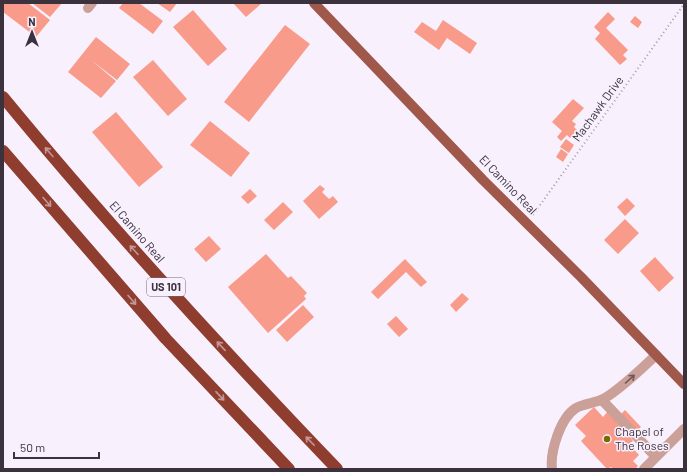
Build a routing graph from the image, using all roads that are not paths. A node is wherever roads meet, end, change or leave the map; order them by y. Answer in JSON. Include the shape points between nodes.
{"nodes":[{"id":1,"x":314,"y":3,"type":"edge"},
{"id":2,"x":3,"y":97,"type":"edge"},
{"id":3,"x":3,"y":151,"type":"edge"},
{"id":4,"x":656,"y":355,"type":"junction"},
{"id":5,"x":683,"y":379,"type":"edge"},
{"id":6,"x":602,"y":400,"type":"junction"},
{"id":7,"x":684,"y":429,"type":"edge"},
{"id":8,"x":656,"y":457,"type":"junction"},
{"id":9,"x":289,"y":469,"type":"edge"},
{"id":10,"x":337,"y":469,"type":"edge"},
{"id":11,"x":552,"y":469,"type":"edge"},
{"id":12,"x":644,"y":469,"type":"edge"}],
"edges":[{"from":1,"to":4,"type":"main road","name":"El Camino Real"},
{"from":10,"to":2,"type":"highway","name":"El Camino Real","number":"US 101","one_way":true,"via":[[192,316]]},
{"from":3,"to":9,"type":"highway","number":"US 101","one_way":true,"via":[[166,339]]},
{"from":4,"to":5,"type":"main road","name":"El Camino Real"},
{"from":6,"to":4,"type":"lane","one_way":true},
{"from":6,"to":8,"type":"lane"},
{"from":6,"to":11,"type":"lane","via":[[575,409],[563,421],[553,454]]},
{"from":7,"to":8,"type":"lane"},
{"from":8,"to":12,"type":"lane"}]}
